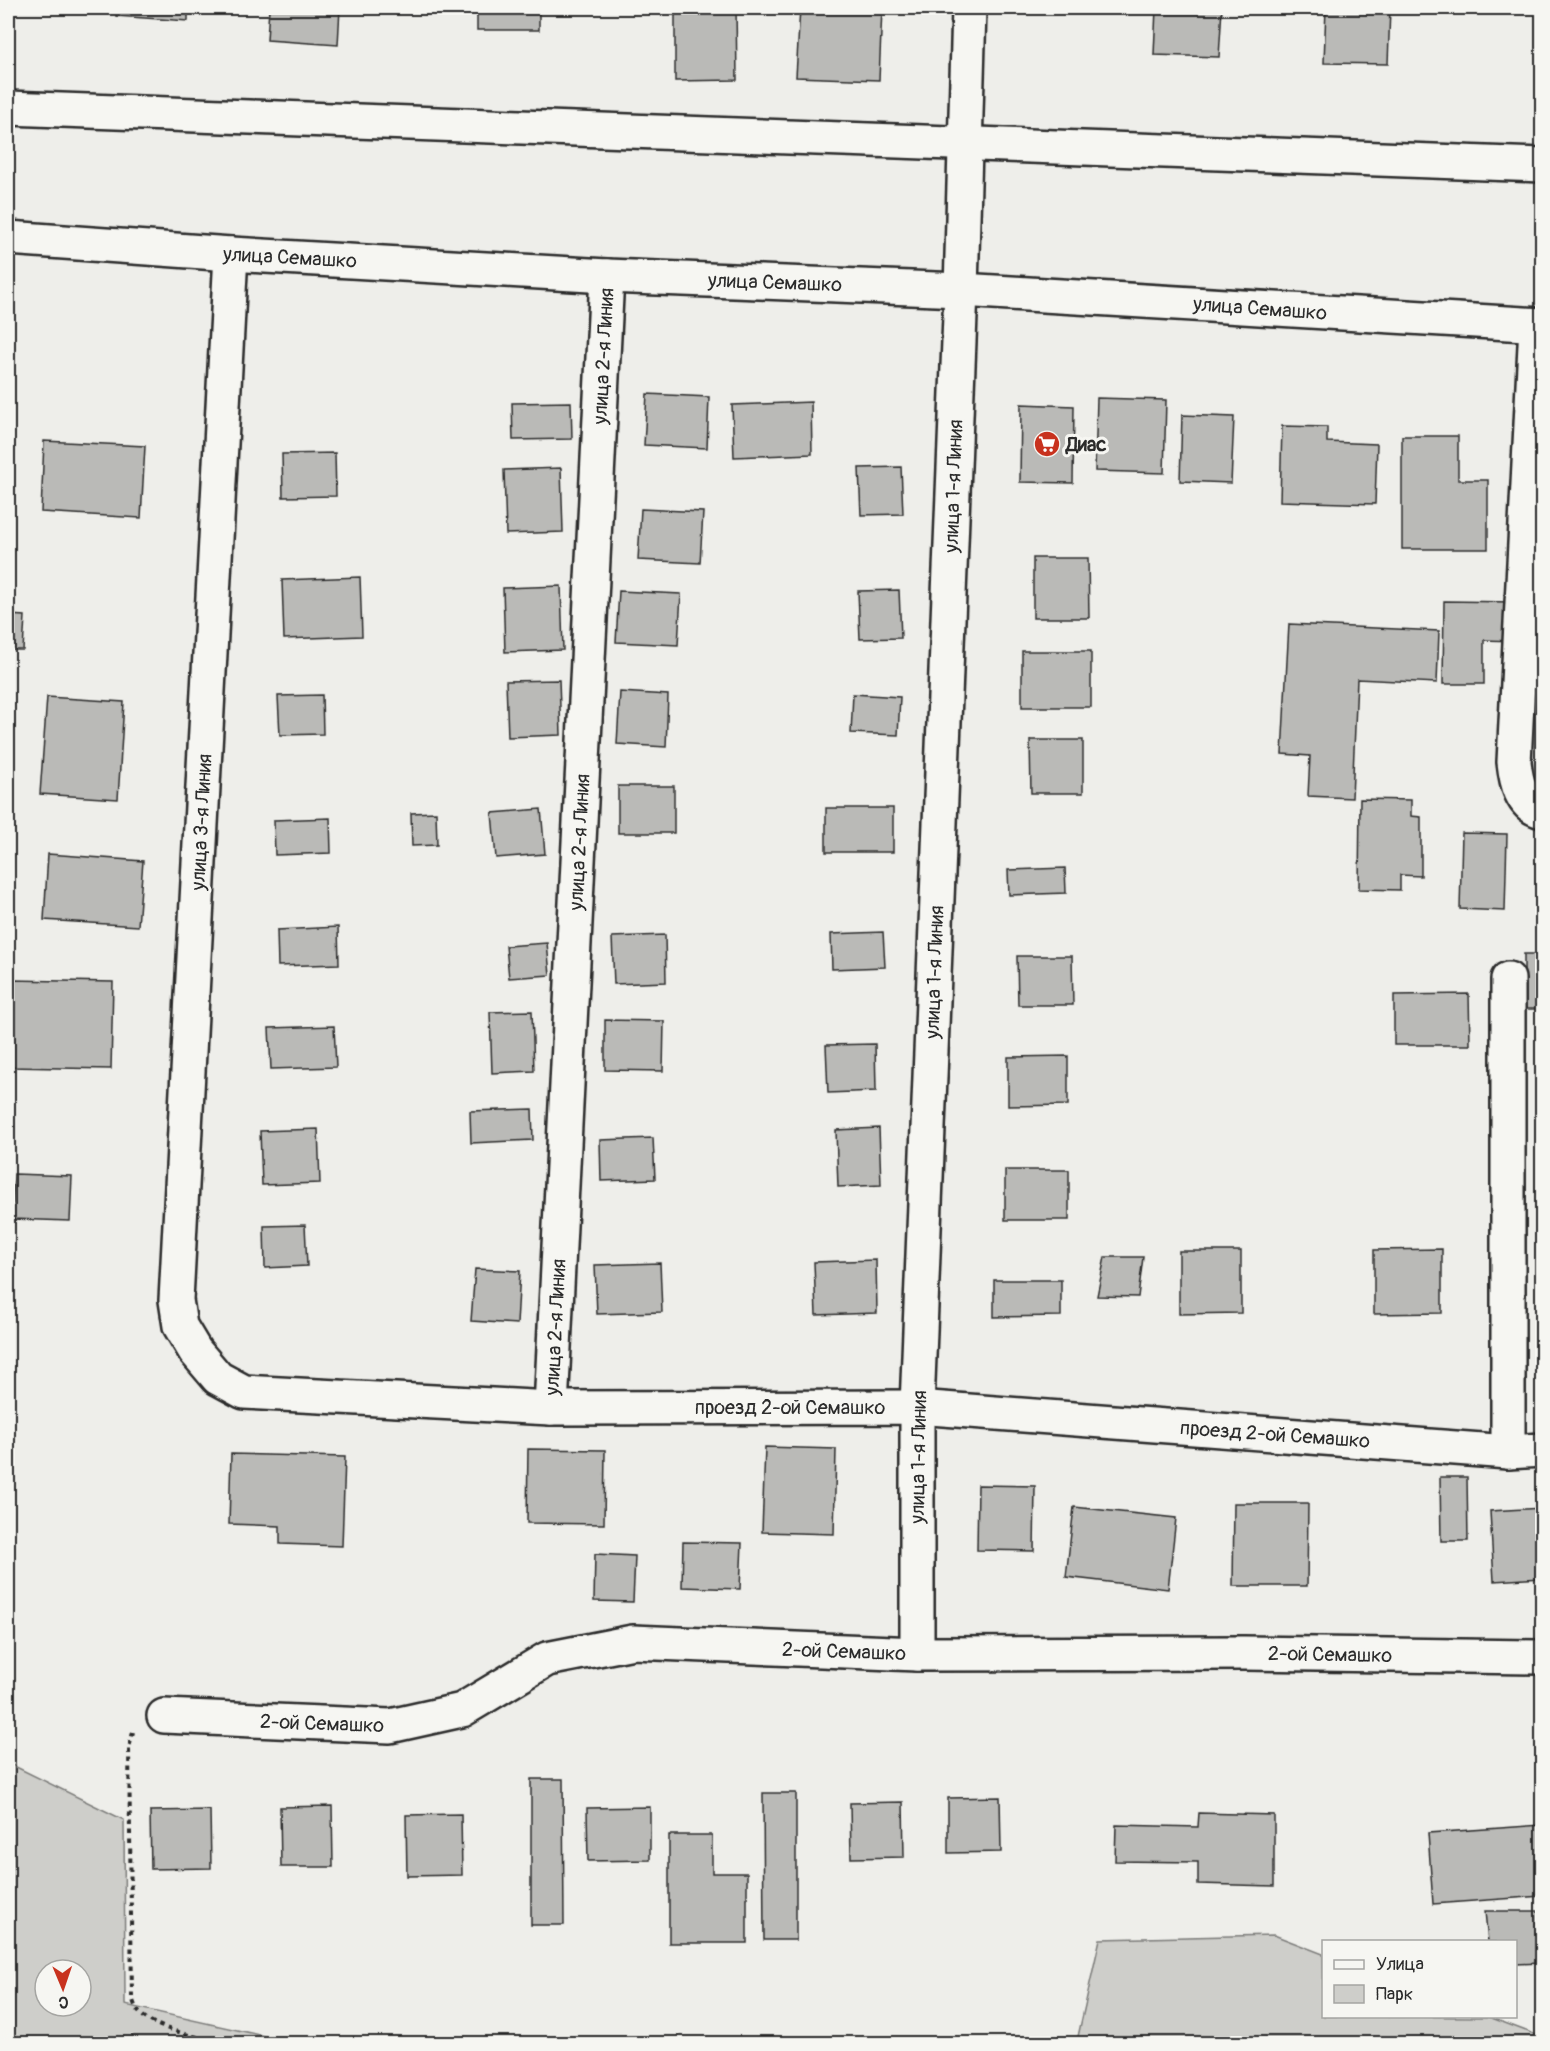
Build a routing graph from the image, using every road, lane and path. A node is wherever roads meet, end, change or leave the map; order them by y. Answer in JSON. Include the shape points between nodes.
{"nodes":[{"id":1,"x":969,"y":8,"type":"edge"},
{"id":2,"x":8,"y":108,"type":"edge"},
{"id":3,"x":965,"y":142,"type":"junction"},
{"id":4,"x":1542,"y":165,"type":"edge"},
{"id":5,"x":8,"y":238,"type":"edge"},
{"id":6,"x":231,"y":254,"type":"junction"},
{"id":7,"x":607,"y":276,"type":"junction"},
{"id":8,"x":961,"y":290,"type":"junction"},
{"id":9,"x":1539,"y":325,"type":"edge"},
{"id":10,"x":1542,"y":811,"type":"edge"},
{"id":11,"x":1508,"y":979,"type":"dead end"},
{"id":12,"x":218,"y":1378,"type":"joint"},
{"id":13,"x":917,"y":1407,"type":"junction"},
{"id":14,"x":550,"y":1408,"type":"junction"},
{"id":15,"x":1542,"y":1450,"type":"edge"},
{"id":16,"x":1509,"y":1452,"type":"junction"},
{"id":17,"x":917,"y":1654,"type":"junction"},
{"id":18,"x":1542,"y":1657,"type":"edge"},
{"id":19,"x":164,"y":1716,"type":"joint"},
{"id":20,"x":222,"y":2043,"type":"edge"}],
"edges":[{"from":1,"to":3,"type":"street","name":"улица 1-я Линия"},
{"from":2,"to":3,"type":"street"},
{"from":3,"to":4,"type":"street"},
{"from":3,"to":8,"type":"street","name":"улица 1-я Линия"},
{"from":5,"to":6,"type":"street","name":"улица Семашко"},
{"from":6,"to":7,"type":"street","name":"улица Семашко"},
{"from":6,"to":12,"type":"street","name":"улица 3-я Линия","via":[[176,1300],[180,1326],[195,1352]]},
{"from":7,"to":8,"type":"street","name":"улица Семашко"},
{"from":7,"to":14,"type":"street","name":"улица 2-я Линия"},
{"from":8,"to":9,"type":"street","name":"улица Семашко"},
{"from":8,"to":13,"type":"street","name":"улица 1-я Линия"},
{"from":9,"to":10,"type":"street","via":[[1514,762],[1523,796],[1534,809]]},
{"from":11,"to":16,"type":"street"},
{"from":12,"to":14,"type":"street","name":"проезд 2-ой Семашко","via":[[244,1392]]},
{"from":13,"to":14,"type":"street","name":"проезд 2-ой Семашко"},
{"from":13,"to":16,"type":"street","name":"проезд 2-ой Семашко"},
{"from":13,"to":17,"type":"street","name":"улица 1-я Линия"},
{"from":15,"to":16,"type":"street","name":"проезд 2-ой Семашко"},
{"from":17,"to":18,"type":"street","name":"2-ой Семашко"},
{"from":17,"to":19,"type":"street","name":"2-ой Семашко","via":[[633,1642],[547,1659],[462,1710],[390,1726]]},
{"from":19,"to":20,"type":"path","via":[[146,1720],[134,1730],[129,1748],[132,1998],[139,2013],[152,2022]]}]}
